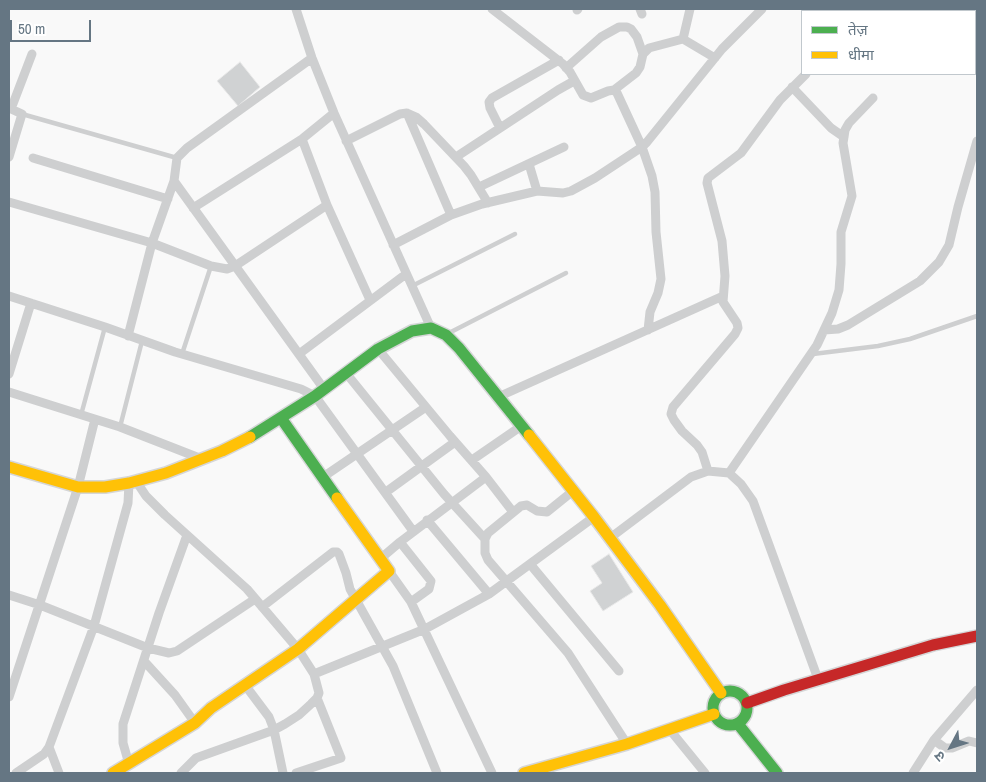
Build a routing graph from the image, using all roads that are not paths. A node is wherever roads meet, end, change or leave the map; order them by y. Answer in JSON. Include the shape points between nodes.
{"nodes":[{"id":1,"x":296,"y":9,"type":"edge"},
{"id":2,"x":492,"y":9,"type":"edge"},
{"id":3,"x":690,"y":9,"type":"edge"},
{"id":4,"x":762,"y":9,"type":"edge"},
{"id":5,"x":683,"y":39,"type":"junction"},
{"id":6,"x":32,"y":54,"type":"dead end"},
{"id":7,"x":643,"y":54,"type":"junction"},
{"id":8,"x":312,"y":58,"type":"junction"},
{"id":9,"x":715,"y":58,"type":"junction"},
{"id":10,"x":559,"y":60,"type":"junction"},
{"id":11,"x":566,"y":68,"type":"junction"},
{"id":12,"x":805,"y":75,"type":"edge"},
{"id":13,"x":574,"y":81,"type":"junction"},
{"id":14,"x":792,"y":87,"type":"junction"},
{"id":15,"x":614,"y":90,"type":"junction"},
{"id":16,"x":873,"y":98,"type":"dead end"},
{"id":17,"x":10,"y":108,"type":"edge"},
{"id":18,"x":334,"y":113,"type":"junction"},
{"id":19,"x":407,"y":113,"type":"junction"},
{"id":20,"x":22,"y":114,"type":"junction"},
{"id":21,"x":500,"y":128,"type":"junction"},
{"id":22,"x":844,"y":137,"type":"junction"},
{"id":23,"x":302,"y":139,"type":"junction"},
{"id":24,"x":346,"y":141,"type":"junction"},
{"id":25,"x":977,"y":141,"type":"edge"},
{"id":26,"x":564,"y":147,"type":"dead end"},
{"id":27,"x":642,"y":147,"type":"junction"},
{"id":28,"x":9,"y":157,"type":"edge"},
{"id":29,"x":456,"y":157,"type":"junction"},
{"id":30,"x":33,"y":158,"type":"dead end"},
{"id":31,"x":177,"y":158,"type":"junction"},
{"id":32,"x":529,"y":164,"type":"junction"},
{"id":33,"x":174,"y":181,"type":"junction"},
{"id":34,"x":479,"y":187,"type":"junction"},
{"id":35,"x":537,"y":191,"type":"junction"},
{"id":36,"x":168,"y":199,"type":"junction"},
{"id":37,"x":9,"y":202,"type":"edge"},
{"id":38,"x":488,"y":203,"type":"junction"},
{"id":39,"x":327,"y":205,"type":"junction"},
{"id":40,"x":193,"y":208,"type":"junction"},
{"id":41,"x":451,"y":215,"type":"junction"},
{"id":42,"x":515,"y":234,"type":"dead end"},
{"id":43,"x":152,"y":243,"type":"junction"},
{"id":44,"x":393,"y":245,"type":"junction"},
{"id":45,"x":211,"y":266,"type":"junction"},
{"id":46,"x":235,"y":266,"type":"junction"},
{"id":47,"x":566,"y":273,"type":"dead end"},
{"id":48,"x":406,"y":274,"type":"junction"},
{"id":49,"x":412,"y":286,"type":"junction"},
{"id":50,"x":9,"y":296,"type":"edge"},
{"id":51,"x":723,"y":296,"type":"junction"},
{"id":52,"x":370,"y":300,"type":"junction"},
{"id":53,"x":31,"y":303,"type":"junction"},
{"id":54,"x":977,"y":316,"type":"edge"},
{"id":55,"x":105,"y":327,"type":"junction"},
{"id":56,"x":431,"y":328,"type":"junction"},
{"id":57,"x":648,"y":330,"type":"junction"},
{"id":58,"x":824,"y":330,"type":"junction"},
{"id":59,"x":446,"y":335,"type":"junction"},
{"id":60,"x":128,"y":336,"type":"junction"},
{"id":61,"x":142,"y":341,"type":"junction"},
{"id":62,"x":378,"y":349,"type":"junction"},
{"id":63,"x":182,"y":354,"type":"junction"},
{"id":64,"x":299,"y":354,"type":"junction"},
{"id":65,"x":811,"y":354,"type":"junction"},
{"id":66,"x":346,"y":373,"type":"junction"},
{"id":67,"x":9,"y":374,"type":"edge"},
{"id":68,"x":9,"y":392,"type":"edge"},
{"id":69,"x":319,"y":392,"type":"junction"},
{"id":70,"x":498,"y":397,"type":"junction"},
{"id":71,"x":426,"y":407,"type":"junction"},
{"id":72,"x":81,"y":415,"type":"junction"},
{"id":73,"x":281,"y":418,"type":"junction"},
{"id":74,"x":95,"y":419,"type":"junction"},
{"id":75,"x":120,"y":426,"type":"junction"},
{"id":76,"x":520,"y":427,"type":"junction"},
{"id":77,"x":393,"y":430,"type":"junction"},
{"id":78,"x":455,"y":442,"type":"junction"},
{"id":79,"x":358,"y":454,"type":"junction"},
{"id":80,"x":202,"y":459,"type":"junction"},
{"id":81,"x":472,"y":460,"type":"junction"},
{"id":82,"x":422,"y":466,"type":"junction"},
{"id":83,"x":9,"y":467,"type":"edge"},
{"id":84,"x":708,"y":471,"type":"junction"},
{"id":85,"x":729,"y":474,"type":"junction"},
{"id":86,"x":323,"y":476,"type":"junction"},
{"id":87,"x":486,"y":476,"type":"junction"},
{"id":88,"x":133,"y":482,"type":"junction"},
{"id":89,"x":78,"y":487,"type":"junction"},
{"id":90,"x":573,"y":491,"type":"junction"},
{"id":91,"x":386,"y":492,"type":"junction"},
{"id":92,"x":452,"y":502,"type":"junction"},
{"id":93,"x":513,"y":512,"type":"junction"},
{"id":94,"x":594,"y":517,"type":"junction"},
{"id":95,"x":428,"y":520,"type":"junction"},
{"id":96,"x":413,"y":531,"type":"junction"},
{"id":97,"x":187,"y":535,"type":"junction"},
{"id":98,"x":610,"y":538,"type":"junction"},
{"id":99,"x":485,"y":539,"type":"junction"},
{"id":100,"x":400,"y":542,"type":"junction"},
{"id":101,"x":380,"y":559,"type":"junction"},
{"id":102,"x":530,"y":564,"type":"junction"},
{"id":103,"x":389,"y":571,"type":"junction"},
{"id":104,"x":505,"y":580,"type":"junction"},
{"id":105,"x":489,"y":594,"type":"junction"},
{"id":106,"x":9,"y":595,"type":"edge"},
{"id":107,"x":255,"y":599,"type":"junction"},
{"id":108,"x":356,"y":600,"type":"junction"},
{"id":109,"x":412,"y":602,"type":"junction"},
{"id":110,"x":40,"y":605,"type":"junction"},
{"id":111,"x":262,"y":607,"type":"junction"},
{"id":112,"x":94,"y":626,"type":"junction"},
{"id":113,"x":425,"y":629,"type":"junction"},
{"id":114,"x":977,"y":636,"type":"edge"},
{"id":115,"x":383,"y":646,"type":"junction"},
{"id":116,"x":148,"y":648,"type":"junction"},
{"id":117,"x":298,"y":648,"type":"junction"},
{"id":118,"x":144,"y":661,"type":"junction"},
{"id":119,"x":618,"y":671,"type":"dead end"},
{"id":120,"x":314,"y":674,"type":"junction"},
{"id":121,"x":818,"y":679,"type":"junction"},
{"id":122,"x":245,"y":685,"type":"junction"},
{"id":123,"x":977,"y":690,"type":"edge"},
{"id":124,"x":721,"y":693,"type":"junction"},
{"id":125,"x":9,"y":697,"type":"edge"},
{"id":126,"x":318,"y":698,"type":"junction"},
{"id":127,"x":747,"y":703,"type":"junction"},
{"id":128,"x":714,"y":714,"type":"junction"},
{"id":129,"x":195,"y":723,"type":"junction"},
{"id":130,"x":738,"y":724,"type":"junction"},
{"id":131,"x":274,"y":730,"type":"junction"},
{"id":132,"x":670,"y":730,"type":"junction"},
{"id":133,"x":934,"y":740,"type":"junction"},
{"id":134,"x":977,"y":743,"type":"edge"},
{"id":135,"x":627,"y":744,"type":"junction"},
{"id":136,"x":49,"y":748,"type":"junction"},
{"id":137,"x":129,"y":764,"type":"junction"},
{"id":138,"x":540,"y":771,"type":"edge"},
{"id":139,"x":16,"y":773,"type":"edge"},
{"id":140,"x":59,"y":773,"type":"edge"},
{"id":141,"x":113,"y":773,"type":"edge"},
{"id":142,"x":181,"y":773,"type":"edge"},
{"id":143,"x":283,"y":773,"type":"edge"},
{"id":144,"x":296,"y":773,"type":"edge"},
{"id":145,"x":437,"y":773,"type":"edge"},
{"id":146,"x":492,"y":773,"type":"edge"},
{"id":147,"x":524,"y":773,"type":"edge"},
{"id":148,"x":706,"y":773,"type":"edge"},
{"id":149,"x":776,"y":773,"type":"edge"},
{"id":150,"x":913,"y":773,"type":"edge"}],
"edges":[{"from":1,"to":8,"type":"street"},
{"from":2,"to":10,"type":"street"},
{"from":3,"to":5,"type":"street"},
{"from":4,"to":9,"type":"street"},
{"from":5,"to":7,"type":"street","via":[[649,48]]},
{"from":5,"to":9,"type":"street"},
{"from":6,"to":17,"type":"street"},
{"from":7,"to":11,"type":"street","via":[[631,29],[619,28],[601,38]]},
{"from":7,"to":15,"type":"street","via":[[636,73]]},
{"from":8,"to":18,"type":"street"},
{"from":8,"to":31,"type":"street"},
{"from":9,"to":27,"type":"street"},
{"from":10,"to":11,"type":"street"},
{"from":10,"to":21,"type":"street","via":[[492,98],[490,108]]},
{"from":11,"to":13,"type":"street"},
{"from":12,"to":14,"type":"street"},
{"from":13,"to":15,"type":"street","via":[[586,97]]},
{"from":13,"to":21,"type":"street"},
{"from":14,"to":22,"type":"street","via":[[831,128]]},
{"from":14,"to":51,"type":"street","via":[[741,153],[706,183],[722,241]]},
{"from":15,"to":27,"type":"street"},
{"from":16,"to":22,"type":"street","via":[[849,123]]},
{"from":17,"to":20,"type":"street"},
{"from":18,"to":23,"type":"street"},
{"from":18,"to":24,"type":"street"},
{"from":19,"to":24,"type":"street"},
{"from":19,"to":29,"type":"street","via":[[424,124]]},
{"from":19,"to":41,"type":"street"},
{"from":20,"to":28,"type":"street"},
{"from":20,"to":31,"type":"lane"},
{"from":21,"to":29,"type":"street"},
{"from":22,"to":58,"type":"street","via":[[852,196],[841,232],[839,290]]},
{"from":23,"to":39,"type":"street"},
{"from":23,"to":40,"type":"street"},
{"from":24,"to":44,"type":"street"},
{"from":25,"to":58,"type":"street","via":[[950,245],[939,262],[920,281],[848,325]]},
{"from":26,"to":32,"type":"street"},
{"from":27,"to":35,"type":"street","via":[[571,191]]},
{"from":27,"to":57,"type":"street","via":[[655,192],[661,279],[650,312]]},
{"from":29,"to":34,"type":"street"},
{"from":30,"to":36,"type":"street"},
{"from":31,"to":33,"type":"street"},
{"from":32,"to":34,"type":"street"},
{"from":32,"to":35,"type":"street"},
{"from":33,"to":36,"type":"street"},
{"from":33,"to":40,"type":"street"},
{"from":34,"to":38,"type":"street"},
{"from":35,"to":38,"type":"street"},
{"from":36,"to":43,"type":"street"},
{"from":37,"to":43,"type":"street"},
{"from":38,"to":41,"type":"street"},
{"from":39,"to":46,"type":"street"},
{"from":39,"to":52,"type":"street"},
{"from":40,"to":46,"type":"street"},
{"from":41,"to":44,"type":"street"},
{"from":42,"to":49,"type":"lane"},
{"from":43,"to":45,"type":"street"},
{"from":43,"to":60,"type":"street"},
{"from":44,"to":48,"type":"street"},
{"from":45,"to":46,"type":"street","via":[[227,269]]},
{"from":45,"to":63,"type":"lane"},
{"from":46,"to":64,"type":"street"},
{"from":47,"to":59,"type":"lane"},
{"from":48,"to":49,"type":"street"},
{"from":48,"to":52,"type":"street"},
{"from":49,"to":56,"type":"street"},
{"from":50,"to":53,"type":"street"},
{"from":51,"to":57,"type":"street"},
{"from":51,"to":84,"type":"street","via":[[723,302],[738,328],[673,407],[671,414],[702,452]]},
{"from":52,"to":64,"type":"street"},
{"from":53,"to":55,"type":"street"},
{"from":53,"to":67,"type":"street"},
{"from":54,"to":65,"type":"lane","via":[[910,339]]},
{"from":55,"to":60,"type":"street"},
{"from":55,"to":72,"type":"lane"},
{"from":56,"to":59,"type":"main road"},
{"from":56,"to":62,"type":"main road","via":[[412,331]]},
{"from":57,"to":70,"type":"street"},
{"from":58,"to":65,"type":"street"},
{"from":59,"to":70,"type":"main road"},
{"from":60,"to":61,"type":"street"},
{"from":61,"to":63,"type":"street"},
{"from":61,"to":75,"type":"lane"},
{"from":62,"to":66,"type":"main road"},
{"from":62,"to":71,"type":"street"},
{"from":63,"to":69,"type":"street"},
{"from":64,"to":69,"type":"street"},
{"from":65,"to":85,"type":"street"},
{"from":66,"to":69,"type":"main road"},
{"from":66,"to":77,"type":"street"},
{"from":68,"to":72,"type":"street"},
{"from":69,"to":73,"type":"main road"},
{"from":69,"to":79,"type":"street"},
{"from":70,"to":76,"type":"main road"},
{"from":71,"to":77,"type":"street"},
{"from":71,"to":78,"type":"street"},
{"from":72,"to":74,"type":"street"},
{"from":73,"to":80,"type":"main road","via":[[249,438]]},
{"from":73,"to":86,"type":"main road"},
{"from":74,"to":75,"type":"street"},
{"from":74,"to":89,"type":"street"},
{"from":75,"to":80,"type":"street"},
{"from":76,"to":81,"type":"street"},
{"from":76,"to":90,"type":"main road"},
{"from":77,"to":79,"type":"street"},
{"from":77,"to":82,"type":"street"},
{"from":78,"to":81,"type":"street"},
{"from":78,"to":82,"type":"street"},
{"from":79,"to":86,"type":"street"},
{"from":79,"to":91,"type":"street"},
{"from":80,"to":88,"type":"main road"},
{"from":81,"to":87,"type":"street"},
{"from":82,"to":91,"type":"street"},
{"from":82,"to":92,"type":"street"},
{"from":83,"to":89,"type":"main road"},
{"from":84,"to":85,"type":"street"},
{"from":84,"to":98,"type":"street","via":[[691,477]]},
{"from":85,"to":121,"type":"street","via":[[753,501]]},
{"from":86,"to":101,"type":"main road"},
{"from":87,"to":92,"type":"street"},
{"from":87,"to":93,"type":"street"},
{"from":88,"to":89,"type":"main road"},
{"from":88,"to":97,"type":"street"},
{"from":88,"to":112,"type":"street"},
{"from":89,"to":110,"type":"street"},
{"from":90,"to":93,"type":"street","via":[[547,512],[537,512],[527,505]]},
{"from":90,"to":94,"type":"main road"},
{"from":91,"to":96,"type":"street"},
{"from":92,"to":95,"type":"street"},
{"from":92,"to":99,"type":"street"},
{"from":93,"to":99,"type":"street"},
{"from":94,"to":98,"type":"main road"},
{"from":94,"to":102,"type":"street"},
{"from":95,"to":96,"type":"street"},
{"from":95,"to":105,"type":"street"},
{"from":96,"to":100,"type":"street"},
{"from":97,"to":107,"type":"street"},
{"from":97,"to":116,"type":"street"},
{"from":98,"to":124,"type":"main road"},
{"from":99,"to":104,"type":"street","via":[[488,560]]},
{"from":100,"to":101,"type":"street"},
{"from":100,"to":109,"type":"street","via":[[431,582],[429,589]]},
{"from":101,"to":103,"type":"main road"},
{"from":102,"to":104,"type":"street"},
{"from":102,"to":119,"type":"street"},
{"from":103,"to":108,"type":"main road"},
{"from":103,"to":109,"type":"street"},
{"from":104,"to":105,"type":"street"},
{"from":104,"to":135,"type":"street","via":[[568,653]]},
{"from":105,"to":113,"type":"street"},
{"from":106,"to":110,"type":"street"},
{"from":107,"to":111,"type":"street"},
{"from":107,"to":116,"type":"street","via":[[177,651],[169,653]]},
{"from":108,"to":111,"type":"street","via":[[341,557],[333,552]]},
{"from":108,"to":115,"type":"street"},
{"from":108,"to":117,"type":"main road"},
{"from":109,"to":113,"type":"street"},
{"from":110,"to":112,"type":"street"},
{"from":110,"to":125,"type":"street"},
{"from":111,"to":117,"type":"street"},
{"from":112,"to":116,"type":"street"},
{"from":112,"to":136,"type":"street"},
{"from":113,"to":115,"type":"street"},
{"from":113,"to":146,"type":"street"},
{"from":114,"to":121,"type":"main road","via":[[934,645]]},
{"from":115,"to":120,"type":"street"},
{"from":115,"to":145,"type":"street"},
{"from":116,"to":118,"type":"street"},
{"from":117,"to":120,"type":"street"},
{"from":117,"to":122,"type":"main road"},
{"from":118,"to":129,"type":"street"},
{"from":118,"to":137,"type":"street","via":[[122,733]]},
{"from":120,"to":126,"type":"street"},
{"from":121,"to":127,"type":"main road"},
{"from":122,"to":129,"type":"main road"},
{"from":122,"to":131,"type":"street","via":[[269,717]]},
{"from":123,"to":133,"type":"street"},
{"from":124,"to":127,"type":"main road","via":[[737,691]]},
{"from":124,"to":128,"type":"main road","via":[[715,698]]},
{"from":126,"to":131,"type":"street","via":[[299,715]]},
{"from":126,"to":144,"type":"street","via":[[341,758]]},
{"from":127,"to":130,"type":"main road","via":[[747,713]]},
{"from":128,"to":130,"type":"main road","via":[[721,723]]},
{"from":128,"to":132,"type":"main road"},
{"from":129,"to":137,"type":"main road"},
{"from":130,"to":149,"type":"main road"},
{"from":131,"to":142,"type":"street","via":[[196,758]]},
{"from":131,"to":143,"type":"street"},
{"from":132,"to":135,"type":"main road"},
{"from":132,"to":148,"type":"street"},
{"from":133,"to":134,"type":"street","via":[[945,748],[969,740]]},
{"from":133,"to":150,"type":"street"},
{"from":135,"to":138,"type":"main road"},
{"from":136,"to":139,"type":"street"},
{"from":136,"to":140,"type":"street"},
{"from":137,"to":141,"type":"main road"},
{"from":138,"to":147,"type":"main road"}]}
